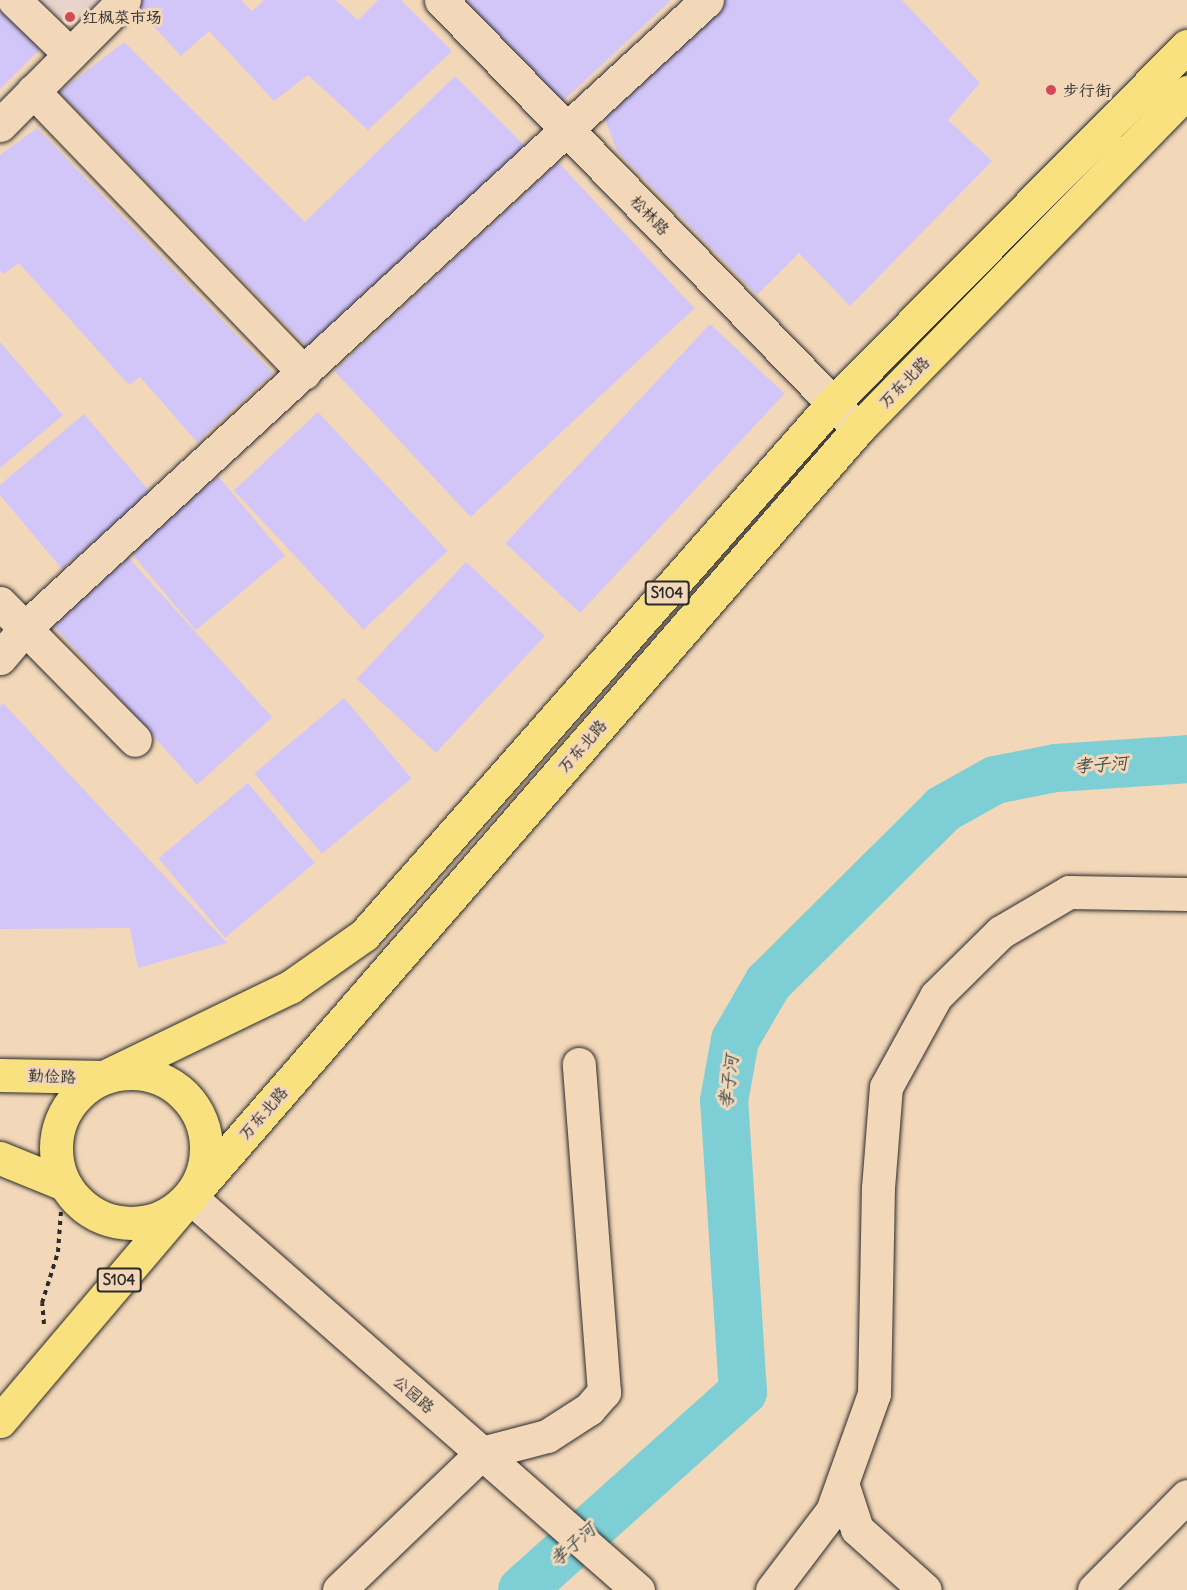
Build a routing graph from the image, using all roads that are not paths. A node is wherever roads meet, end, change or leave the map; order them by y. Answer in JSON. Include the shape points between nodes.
{"nodes":[{"id":1,"x":14,"y":0,"type":"edge"},
{"id":2,"x":124,"y":0,"type":"edge"},
{"id":3,"x":441,"y":0,"type":"edge"},
{"id":4,"x":707,"y":0,"type":"edge"},
{"id":5,"x":1187,"y":46,"type":"edge"},
{"id":6,"x":70,"y":54,"type":"junction"},
{"id":7,"x":1159,"y":74,"type":"junction"},
{"id":8,"x":33,"y":91,"type":"junction"},
{"id":9,"x":1186,"y":96,"type":"edge"},
{"id":10,"x":0,"y":125,"type":"edge"},
{"id":11,"x":569,"y":131,"type":"junction"},
{"id":12,"x":303,"y":373,"type":"junction"},
{"id":13,"x":833,"y":403,"type":"junction"},
{"id":14,"x":858,"y":429,"type":"junction"},
{"id":15,"x":0,"y":603,"type":"edge"},
{"id":16,"x":25,"y":628,"type":"junction"},
{"id":17,"x":0,"y":658,"type":"edge"},
{"id":18,"x":135,"y":740,"type":"dead end"},
{"id":19,"x":1187,"y":894,"type":"edge"},
{"id":20,"x":579,"y":1064,"type":"dead end"},
{"id":21,"x":0,"y":1075,"type":"edge"},
{"id":22,"x":104,"y":1077,"type":"junction"},
{"id":23,"x":0,"y":1158,"type":"edge"},
{"id":24,"x":64,"y":1184,"type":"junction"},
{"id":25,"x":190,"y":1197,"type":"junction"},
{"id":26,"x":0,"y":1421,"type":"edge"},
{"id":27,"x":482,"y":1453,"type":"junction"},
{"id":28,"x":843,"y":1486,"type":"junction"},
{"id":29,"x":1187,"y":1496,"type":"edge"},
{"id":30,"x":339,"y":1590,"type":"edge"},
{"id":31,"x":638,"y":1590,"type":"edge"},
{"id":32,"x":772,"y":1590,"type":"edge"},
{"id":33,"x":925,"y":1590,"type":"edge"},
{"id":34,"x":1094,"y":1590,"type":"edge"}],
"edges":[{"from":1,"to":6,"type":"street"},
{"from":2,"to":6,"type":"street"},
{"from":3,"to":11,"type":"street","name":"松林路"},
{"from":4,"to":11,"type":"street"},
{"from":5,"to":7,"type":"main road","number":"S104"},
{"from":6,"to":8,"type":"street"},
{"from":7,"to":9,"type":"street"},
{"from":7,"to":13,"type":"main road","number":"S104"},
{"from":8,"to":10,"type":"street"},
{"from":8,"to":12,"type":"street"},
{"from":9,"to":14,"type":"main road","name":"万东北路","number":"S104"},
{"from":11,"to":12,"type":"street"},
{"from":11,"to":13,"type":"street","name":"松林路"},
{"from":12,"to":16,"type":"street"},
{"from":13,"to":14,"type":"street","name":"松林路"},
{"from":13,"to":22,"type":"main road","number":"S104","via":[[364,935],[290,987]]},
{"from":14,"to":25,"type":"main road","name":"万东北路","number":"S104"},
{"from":15,"to":16,"type":"street"},
{"from":16,"to":17,"type":"street"},
{"from":16,"to":18,"type":"street"},
{"from":19,"to":28,"type":"street","via":[[1069,892],[1001,932],[936,996],[886,1087],[878,1188],[874,1394]]},
{"from":20,"to":27,"type":"street","via":[[604,1392],[589,1409],[547,1436]]},
{"from":21,"to":22,"type":"main road","name":"勤俭路","number":"S104"},
{"from":22,"to":24,"type":"main road","via":[[82,1090],[65,1110],[56,1134],[56,1159]]},
{"from":22,"to":25,"type":"main road","via":[[129,1072],[154,1076],[177,1088],[194,1106],[204,1128],[207,1152],[202,1176]]},
{"from":23,"to":24,"type":"main road"},
{"from":24,"to":25,"type":"main road","via":[[80,1204],[101,1218],[125,1224],[149,1222],[171,1213]]},
{"from":25,"to":26,"type":"main road","name":"万东北路","number":"S104"},
{"from":25,"to":27,"type":"street","name":"公园路"},
{"from":27,"to":30,"type":"street"},
{"from":27,"to":31,"type":"street","name":"公园路"},
{"from":28,"to":32,"type":"street","via":[[832,1511]]},
{"from":28,"to":33,"type":"street","via":[[857,1529]]},
{"from":29,"to":34,"type":"street"}]}
